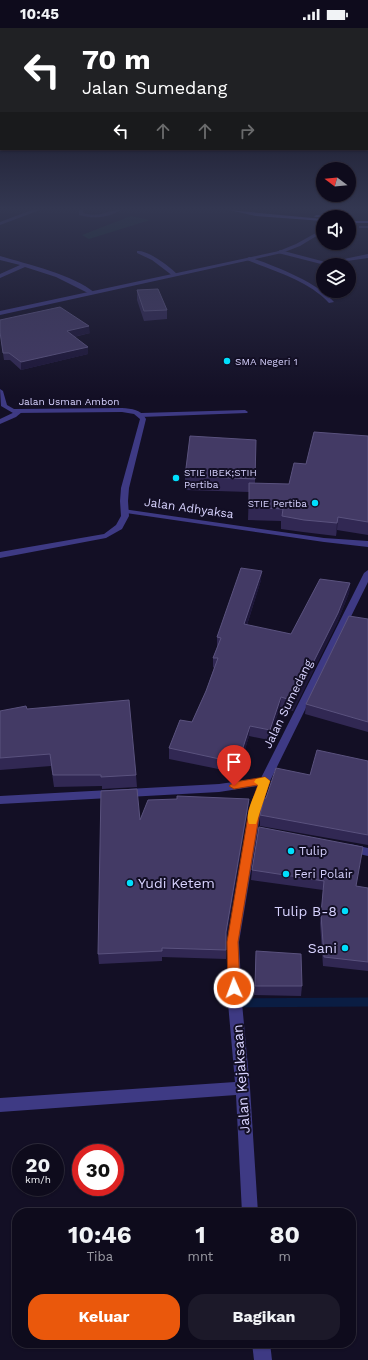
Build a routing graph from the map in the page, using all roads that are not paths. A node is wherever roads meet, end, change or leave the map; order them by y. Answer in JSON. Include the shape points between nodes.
{"nodes":[{"id":1,"x":49,"y":272,"type":"edge"},
{"id":2,"x":171,"y":272,"type":"edge"},
{"id":3,"x":188,"y":272,"type":"edge"},
{"id":4,"x":278,"y":272,"type":"edge"},
{"id":5,"x":175,"y":275,"type":"junction"},
{"id":6,"x":92,"y":293,"type":"junction"},
{"id":7,"x":331,"y":302,"type":"dead end"},
{"id":8,"x":0,"y":313,"type":"edge"},
{"id":9,"x":0,"y":391,"type":"edge"},
{"id":10,"x":18,"y":412,"type":"junction"},
{"id":11,"x":245,"y":412,"type":"dead end"},
{"id":12,"x":141,"y":415,"type":"junction"},
{"id":13,"x":0,"y":422,"type":"edge"},
{"id":14,"x":126,"y":515,"type":"junction"},
{"id":15,"x":368,"y":544,"type":"edge"},
{"id":16,"x":0,"y":555,"type":"edge"},
{"id":17,"x":368,"y":573,"type":"edge"},
{"id":18,"x":265,"y":781,"type":"junction"},
{"id":19,"x":0,"y":800,"type":"edge"},
{"id":20,"x":336,"y":846,"type":"edge"},
{"id":21,"x":368,"y":852,"type":"edge"},
{"id":22,"x":243,"y":1088,"type":"junction"},
{"id":23,"x":0,"y":1105,"type":"edge"},
{"id":24,"x":250,"y":1208,"type":"edge"},
{"id":25,"x":262,"y":1348,"type":"edge"},
{"id":26,"x":263,"y":1360,"type":"edge"}],
"edges":[{"from":1,"to":6,"type":"street","via":[[70,280]]},
{"from":2,"to":5,"type":"street"},
{"from":3,"to":5,"type":"street"},
{"from":4,"to":7,"type":"street","via":[[312,288],[328,297]]},
{"from":5,"to":6,"type":"street"},
{"from":6,"to":8,"type":"street"},
{"from":9,"to":10,"type":"street","name":"Jalan Usman Ambon","via":[[5,408]]},
{"from":10,"to":12,"type":"street","name":"Jalan Usman Ambon","via":[[122,410]]},
{"from":10,"to":13,"type":"street"},
{"from":11,"to":12,"type":"street","name":"Jalan Usman Ambon"},
{"from":12,"to":14,"type":"street","via":[[143,419],[140,435],[124,500]]},
{"from":14,"to":15,"type":"street","name":"Jalan Adhyaksa"},
{"from":14,"to":16,"type":"street","via":[[115,531],[106,536]]},
{"from":17,"to":18,"type":"street","name":"Jalan Sumedang","via":[[358,591],[350,619],[321,666]]},
{"from":18,"to":19,"type":"street","via":[[198,790]]},
{"from":18,"to":22,"type":"street","name":"Jalan Kejaksaan","via":[[254,810],[255,831],[233,942],[235,1003]]},
{"from":20,"to":21,"type":"street"},
{"from":22,"to":23,"type":"street"},
{"from":22,"to":24,"type":"street","name":"Jalan Kejaksaan"},
{"from":25,"to":26,"type":"street"}]}
